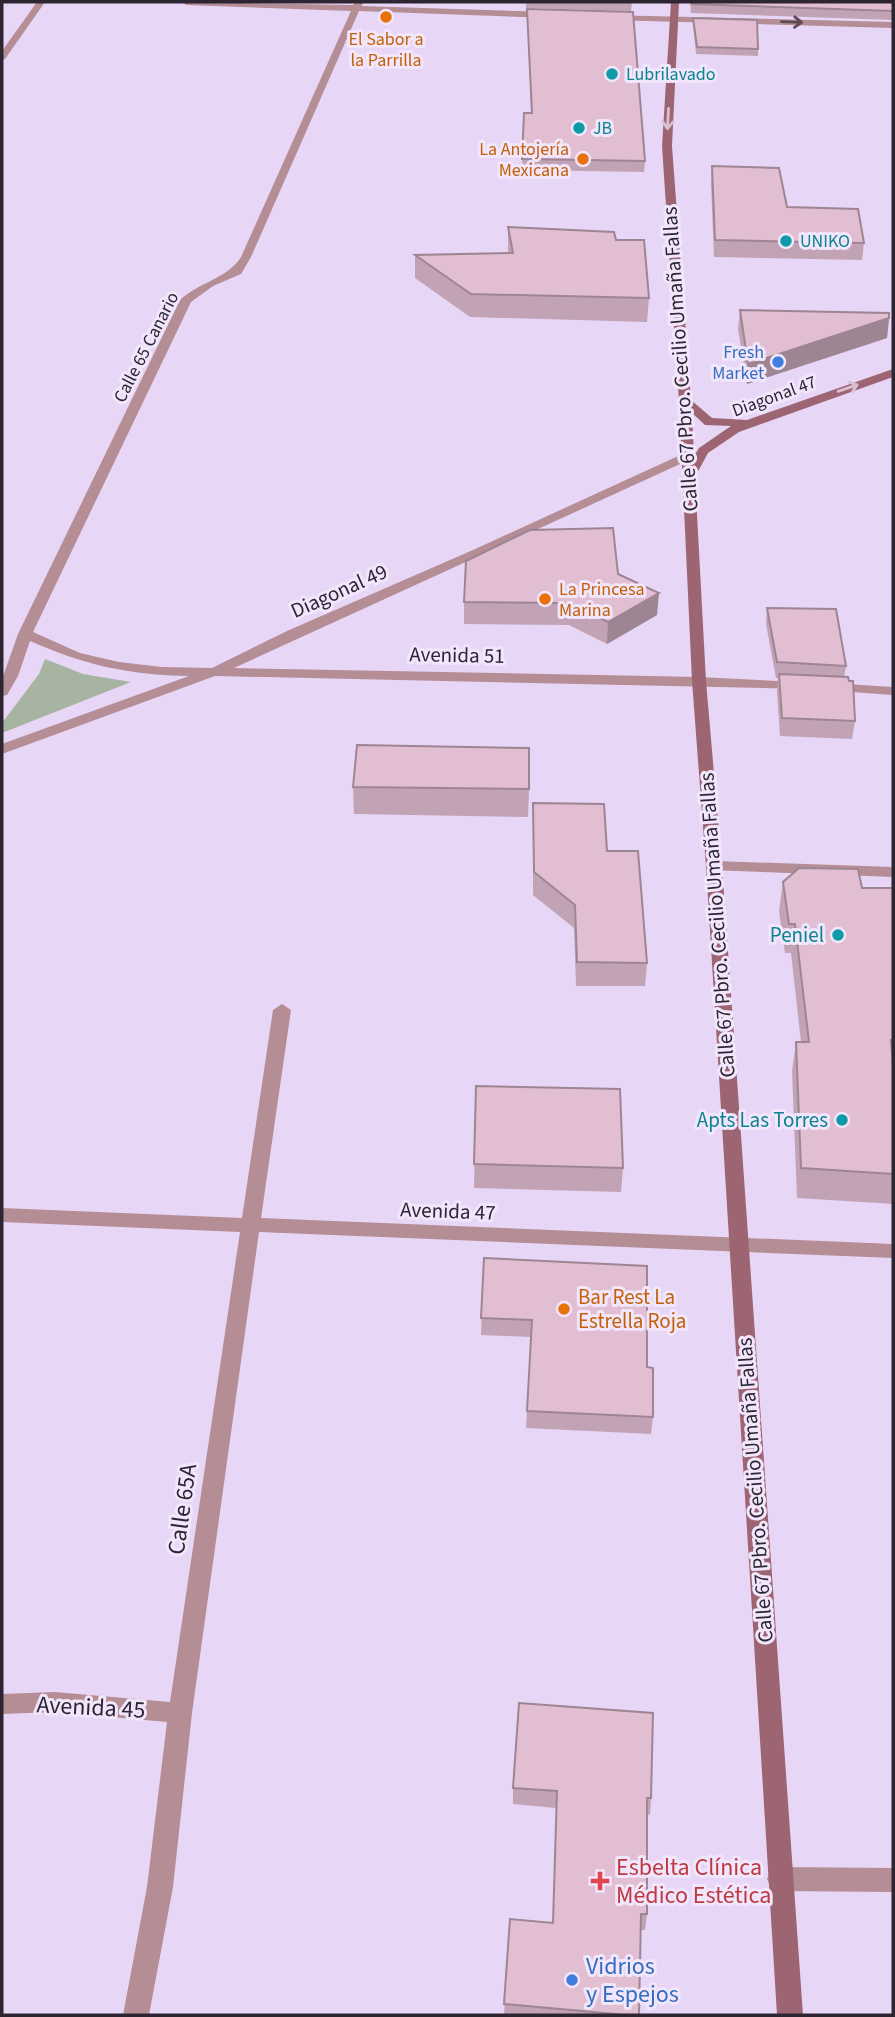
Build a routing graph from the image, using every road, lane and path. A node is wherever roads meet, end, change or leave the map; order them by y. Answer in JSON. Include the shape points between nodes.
{"nodes":[{"id":1,"x":41,"y":2,"type":"edge"},
{"id":2,"x":186,"y":2,"type":"edge"},
{"id":3,"x":676,"y":2,"type":"edge"},
{"id":4,"x":358,"y":5,"type":"edge"},
{"id":5,"x":563,"y":15,"type":"edge"},
{"id":6,"x":605,"y":17,"type":"edge"},
{"id":7,"x":674,"y":19,"type":"junction"},
{"id":8,"x":893,"y":25,"type":"edge"},
{"id":9,"x":2,"y":57,"type":"edge"},
{"id":10,"x":893,"y":373,"type":"edge"},
{"id":11,"x":685,"y":401,"type":"junction"},
{"id":12,"x":760,"y":419,"type":"junction"},
{"id":13,"x":687,"y":456,"type":"junction"},
{"id":14,"x":688,"y":480,"type":"junction"},
{"id":15,"x":25,"y":634,"type":"junction"},
{"id":16,"x":216,"y":671,"type":"junction"},
{"id":17,"x":699,"y":681,"type":"junction"},
{"id":18,"x":893,"y":691,"type":"edge"},
{"id":19,"x":2,"y":692,"type":"edge"},
{"id":20,"x":2,"y":750,"type":"edge"},
{"id":21,"x":714,"y":866,"type":"junction"},
{"id":22,"x":893,"y":872,"type":"edge"},
{"id":23,"x":282,"y":1010,"type":"dead end"},
{"id":24,"x":2,"y":1215,"type":"edge"},
{"id":25,"x":249,"y":1225,"type":"junction"},
{"id":26,"x":739,"y":1245,"type":"junction"},
{"id":27,"x":893,"y":1251,"type":"edge"},
{"id":28,"x":2,"y":1704,"type":"edge"},
{"id":29,"x":180,"y":1713,"type":"junction"},
{"id":30,"x":780,"y":1879,"type":"junction"},
{"id":31,"x":893,"y":1880,"type":"edge"},
{"id":32,"x":136,"y":2015,"type":"edge"},
{"id":33,"x":790,"y":2015,"type":"edge"}],
"edges":[{"from":1,"to":9,"type":"street"},
{"from":2,"to":4,"type":"street"},
{"from":3,"to":7,"type":"main road","name":"Calle 67 Pbro. Cecilio Umaña Fallas"},
{"from":4,"to":5,"type":"street"},
{"from":4,"to":15,"type":"street","name":"Calle 65 Canario","via":[[246,257],[237,272],[186,300]]},
{"from":6,"to":7,"type":"street"},
{"from":7,"to":8,"type":"street","one_way":true},
{"from":7,"to":11,"type":"main road","name":"Calle 67 Pbro. Cecilio Umaña Fallas","one_way":true,"via":[[667,146]]},
{"from":12,"to":10,"type":"main road","name":"Diagonal 47","one_way":true},
{"from":11,"to":12,"type":"main road","via":[[714,423]]},
{"from":11,"to":13,"type":"main road","name":"Calle 67 Pbro. Cecilio Umaña Fallas"},
{"from":12,"to":14,"type":"main road","name":"Diagonal 47","via":[[717,439],[703,451]]},
{"from":13,"to":14,"type":"main road","name":"Calle 67 Pbro. Cecilio Umaña Fallas"},
{"from":13,"to":16,"type":"street","name":"Diagonal 49"},
{"from":14,"to":17,"type":"main road","name":"Calle 67 Pbro. Cecilio Umaña Fallas"},
{"from":15,"to":16,"type":"street","name":"Avenida 51","via":[[75,656],[119,666]]},
{"from":15,"to":19,"type":"street","name":"Calle 65 Canario"},
{"from":16,"to":17,"type":"street","name":"Avenida 51"},
{"from":16,"to":20,"type":"street","name":"Diagonal 49"},
{"from":17,"to":18,"type":"street","name":"Avenida 51"},
{"from":17,"to":21,"type":"main road","name":"Calle 67 Pbro. Cecilio Umaña Fallas"},
{"from":21,"to":22,"type":"street"},
{"from":21,"to":26,"type":"main road","name":"Calle 67 Pbro. Cecilio Umaña Fallas"},
{"from":23,"to":25,"type":"street","name":"Calle 65A"},
{"from":24,"to":25,"type":"street","name":"Avenida 47"},
{"from":25,"to":26,"type":"street","name":"Avenida 47"},
{"from":25,"to":29,"type":"street","name":"Calle 65A"},
{"from":26,"to":27,"type":"street","name":"Avenida 47"},
{"from":26,"to":30,"type":"main road","name":"Calle 67 Pbro. Cecilio Umaña Fallas"},
{"from":28,"to":29,"type":"street","name":"Avenida 45","via":[[55,1702]]},
{"from":29,"to":32,"type":"street","name":"Calle 65A","via":[[160,1886]]},
{"from":30,"to":31,"type":"street"},
{"from":30,"to":33,"type":"main road","name":"Calle 67 Pbro. Cecilio Umaña Fallas"}]}
